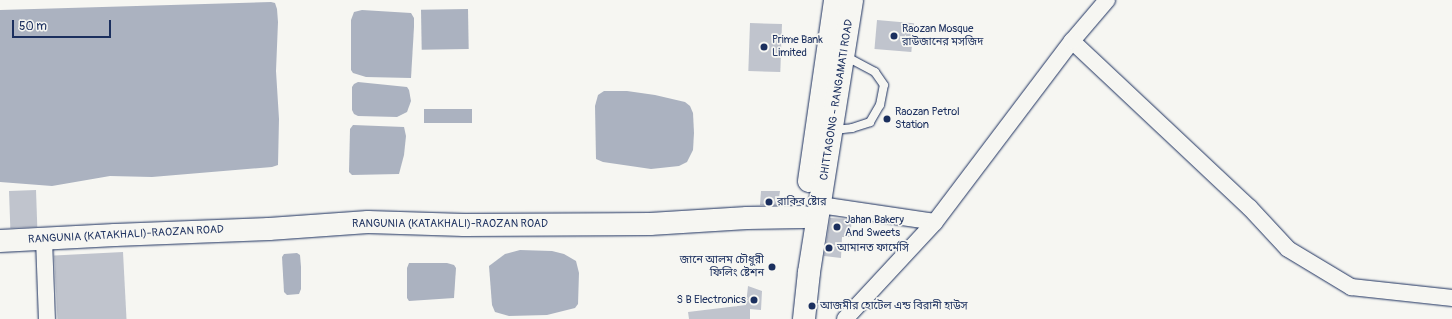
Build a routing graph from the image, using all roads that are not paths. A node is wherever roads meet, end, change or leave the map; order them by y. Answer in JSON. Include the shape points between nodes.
{"nodes":[{"id":1,"x":835,"y":0,"type":"edge"},
{"id":2,"x":852,"y":0,"type":"edge"},
{"id":3,"x":1107,"y":0,"type":"edge"},
{"id":4,"x":1072,"y":41,"type":"junction"},
{"id":5,"x":844,"y":56,"type":"junction"},
{"id":6,"x":833,"y":130,"type":"junction"},
{"id":7,"x":812,"y":211,"type":"junction"},
{"id":8,"x":935,"y":222,"type":"junction"},
{"id":9,"x":44,"y":239,"type":"junction"},
{"id":10,"x":0,"y":241,"type":"edge"},
{"id":11,"x":1452,"y":298,"type":"edge"},
{"id":12,"x":47,"y":319,"type":"edge"},
{"id":13,"x":790,"y":319,"type":"edge"},
{"id":14,"x":804,"y":319,"type":"edge"},
{"id":15,"x":846,"y":319,"type":"edge"}],
"edges":[{"from":1,"to":7,"type":"main road","name":"CHITTAGONG - RANGAMATI ROAD"},
{"from":2,"to":5,"type":"main road","name":"CHITTAGONG - RANGAMATI ROAD"},
{"from":3,"to":4,"type":"street"},
{"from":4,"to":8,"type":"street"},
{"from":4,"to":11,"type":"street","via":[[1249,206],[1288,249],[1351,287]]},
{"from":5,"to":6,"type":"main road","name":"CHITTAGONG - RANGAMATI ROAD"},
{"from":5,"to":6,"type":"lane","via":[[875,72],[884,85],[880,105],[870,122],[852,128]]},
{"from":6,"to":7,"type":"main road","name":"CHITTAGONG - RANGAMATI ROAD"},
{"from":7,"to":8,"type":"street"},
{"from":7,"to":9,"type":"main road","name":"RANGUNIA (KATAKHALI)-RAOZAN ROAD","via":[[650,224],[464,225],[368,222]]},
{"from":7,"to":13,"type":"main road","name":"CHITTAGONG - RANGAMATI ROAD","via":[[795,274]]},
{"from":7,"to":14,"type":"main road","name":"CHITTAGONG - RANGAMATI ROAD"},
{"from":8,"to":15,"type":"street"},
{"from":9,"to":10,"type":"main road","name":"RANGUNIA (KATAKHALI)-RAOZAN ROAD"},
{"from":9,"to":12,"type":"street"}]}
